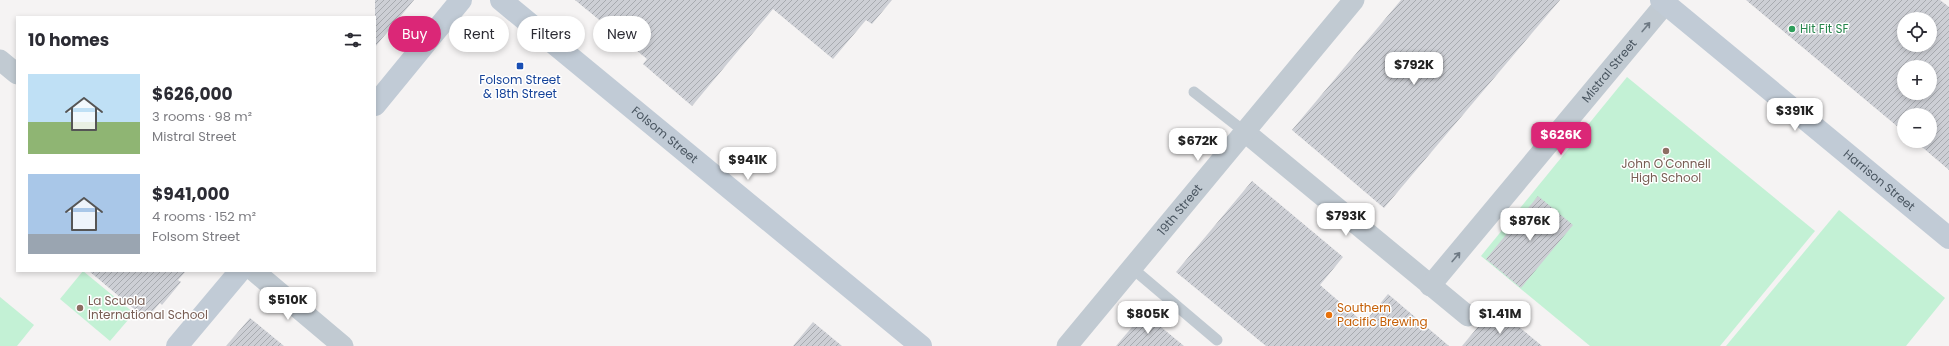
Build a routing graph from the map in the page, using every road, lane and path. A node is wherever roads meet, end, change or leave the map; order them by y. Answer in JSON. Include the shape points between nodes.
{"nodes":[{"id":1,"x":461,"y":0,"type":"edge"},
{"id":2,"x":501,"y":0,"type":"edge"},
{"id":3,"x":1354,"y":0,"type":"edge"},
{"id":4,"x":1663,"y":2,"type":"edge"},
{"id":5,"x":0,"y":60,"type":"edge"},
{"id":6,"x":16,"y":73,"type":"edge"},
{"id":7,"x":1194,"y":92,"type":"dead end"},
{"id":8,"x":376,"y":104,"type":"edge"},
{"id":9,"x":1245,"y":132,"type":"junction"},
{"id":10,"x":1949,"y":238,"type":"edge"},
{"id":11,"x":1132,"y":268,"type":"junction"},
{"id":12,"x":239,"y":272,"type":"edge"},
{"id":13,"x":255,"y":272,"type":"edge"},
{"id":14,"x":1430,"y":286,"type":"junction"},
{"id":15,"x":1468,"y":316,"type":"dead end"},
{"id":16,"x":1217,"y":340,"type":"dead end"},
{"id":17,"x":177,"y":346,"type":"edge"},
{"id":18,"x":343,"y":346,"type":"edge"},
{"id":19,"x":921,"y":346,"type":"edge"},
{"id":20,"x":1067,"y":346,"type":"edge"}],
"edges":[{"from":1,"to":8,"type":"street"},
{"from":2,"to":19,"type":"street","name":"Folsom Street"},
{"from":3,"to":9,"type":"street","name":"19th Street"},
{"from":4,"to":10,"type":"street","name":"Harrison Street"},
{"from":14,"to":4,"type":"street","name":"Mistral Street","one_way":true},
{"from":5,"to":6,"type":"street"},
{"from":7,"to":9,"type":"lane"},
{"from":9,"to":11,"type":"street","name":"19th Street"},
{"from":9,"to":14,"type":"street"},
{"from":11,"to":16,"type":"lane"},
{"from":11,"to":20,"type":"street","name":"19th Street"},
{"from":12,"to":17,"type":"street"},
{"from":13,"to":18,"type":"street"},
{"from":14,"to":15,"type":"street"}]}
